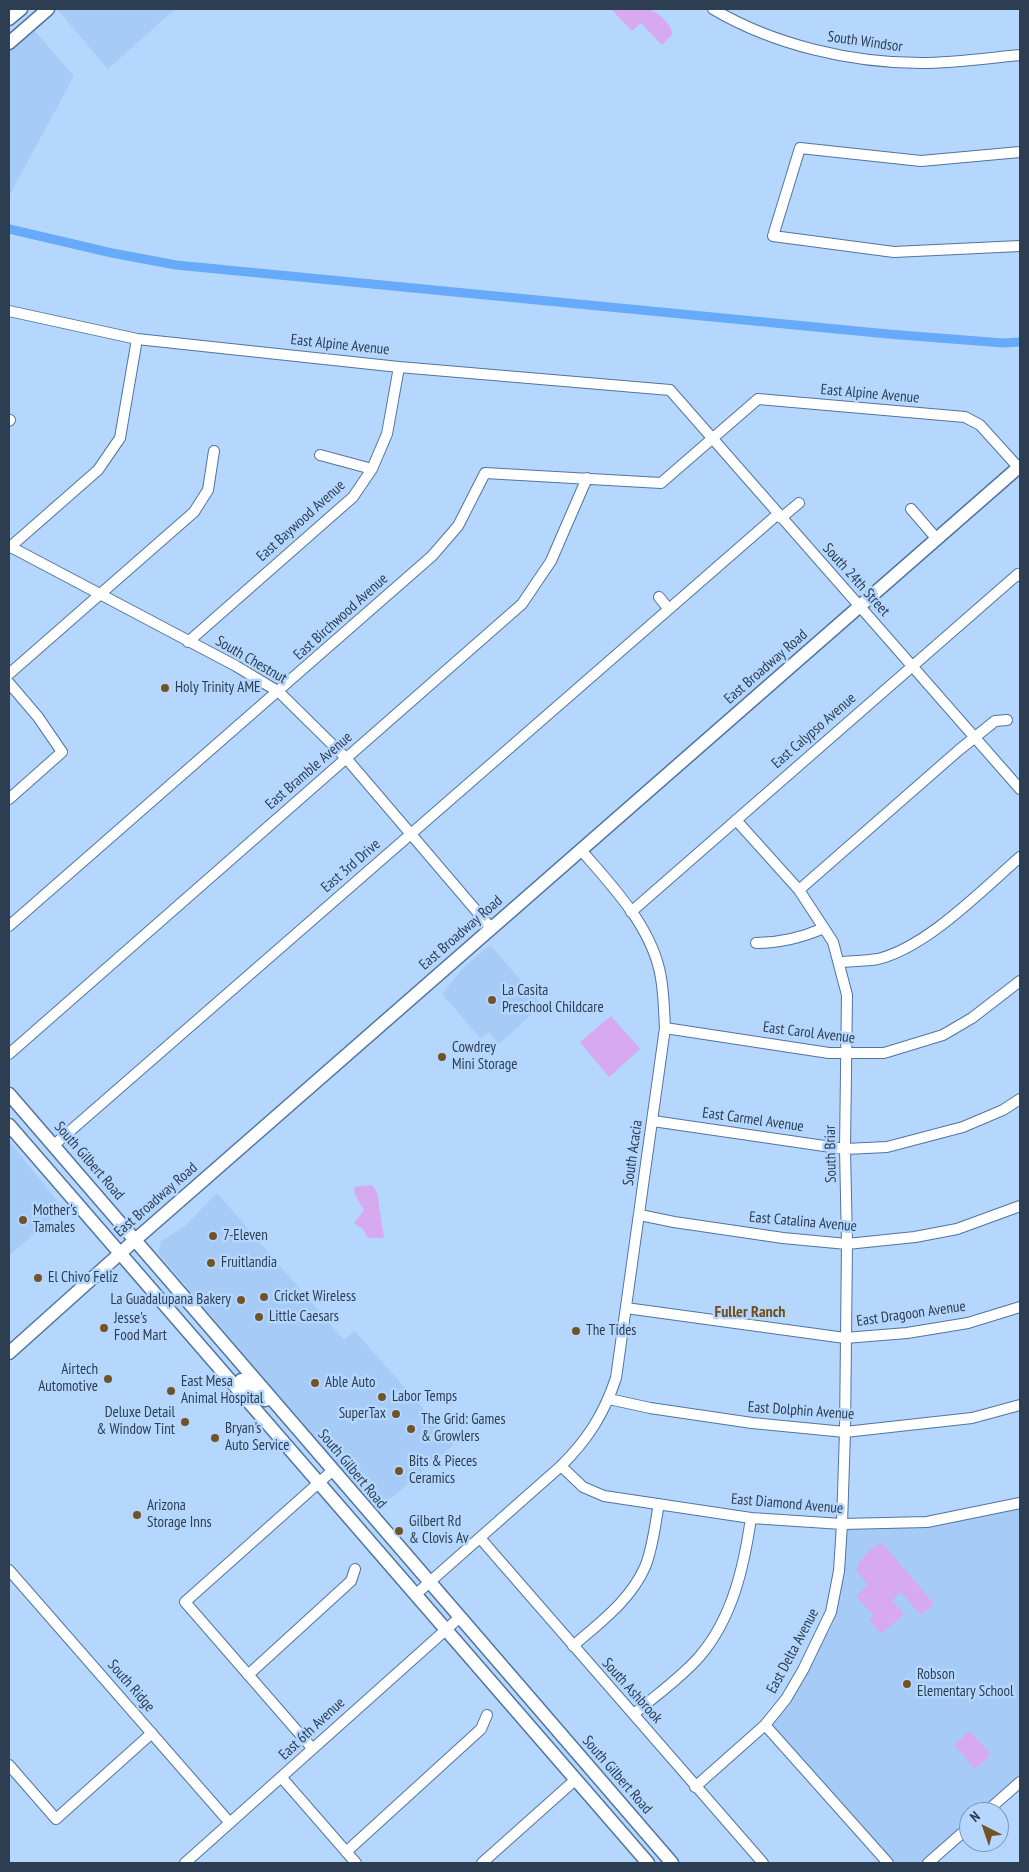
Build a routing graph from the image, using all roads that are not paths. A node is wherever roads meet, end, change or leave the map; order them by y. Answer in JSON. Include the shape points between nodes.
{"nodes":[{"id":1,"x":21,"y":9,"type":"edge"},
{"id":2,"x":714,"y":9,"type":"edge"},
{"id":3,"x":42,"y":10,"type":"edge"},
{"id":4,"x":9,"y":19,"type":"edge"},
{"id":5,"x":9,"y":43,"type":"edge"},
{"id":6,"x":1020,"y":55,"type":"edge"},
{"id":7,"x":1020,"y":152,"type":"edge"},
{"id":8,"x":1020,"y":246,"type":"edge"},
{"id":9,"x":9,"y":311,"type":"edge"},
{"id":10,"x":137,"y":339,"type":"junction"},
{"id":11,"x":399,"y":367,"type":"junction"},
{"id":12,"x":670,"y":390,"type":"joint"},
{"id":13,"x":714,"y":439,"type":"junction"},
{"id":14,"x":214,"y":451,"type":"dead end"},
{"id":15,"x":320,"y":455,"type":"dead end"},
{"id":16,"x":1019,"y":466,"type":"edge"},
{"id":17,"x":372,"y":469,"type":"junction"},
{"id":18,"x":587,"y":478,"type":"junction"},
{"id":19,"x":799,"y":503,"type":"dead end"},
{"id":20,"x":911,"y":510,"type":"dead end"},
{"id":21,"x":780,"y":516,"type":"junction"},
{"id":22,"x":936,"y":538,"type":"junction"},
{"id":23,"x":9,"y":547,"type":"edge"},
{"id":24,"x":1019,"y":575,"type":"edge"},
{"id":25,"x":99,"y":595,"type":"junction"},
{"id":26,"x":659,"y":597,"type":"dead end"},
{"id":27,"x":859,"y":607,"type":"junction"},
{"id":28,"x":668,"y":608,"type":"junction"},
{"id":29,"x":188,"y":642,"type":"junction"},
{"id":30,"x":912,"y":665,"type":"junction"},
{"id":31,"x":9,"y":674,"type":"edge"},
{"id":32,"x":9,"y":683,"type":"edge"},
{"id":33,"x":279,"y":692,"type":"junction"},
{"id":34,"x":1007,"y":720,"type":"dead end"},
{"id":35,"x":974,"y":738,"type":"junction"},
{"id":36,"x":346,"y":758,"type":"junction"},
{"id":37,"x":1020,"y":789,"type":"edge"},
{"id":38,"x":9,"y":799,"type":"edge"},
{"id":39,"x":736,"y":820,"type":"junction"},
{"id":40,"x":410,"y":834,"type":"junction"},
{"id":41,"x":581,"y":850,"type":"junction"},
{"id":42,"x":1020,"y":857,"type":"edge"},
{"id":43,"x":799,"y":890,"type":"junction"},
{"id":44,"x":631,"y":912,"type":"junction"},
{"id":45,"x":9,"y":926,"type":"edge"},
{"id":46,"x":490,"y":928,"type":"junction"},
{"id":47,"x":824,"y":928,"type":"junction"},
{"id":48,"x":756,"y":943,"type":"dead end"},
{"id":49,"x":840,"y":962,"type":"junction"},
{"id":50,"x":1020,"y":981,"type":"edge"},
{"id":51,"x":665,"y":1028,"type":"junction"},
{"id":52,"x":9,"y":1054,"type":"edge"},
{"id":53,"x":845,"y":1055,"type":"junction"},
{"id":54,"x":9,"y":1094,"type":"edge"},
{"id":55,"x":1020,"y":1099,"type":"edge"},
{"id":56,"x":653,"y":1121,"type":"junction"},
{"id":57,"x":9,"y":1125,"type":"edge"},
{"id":58,"x":54,"y":1146,"type":"junction"},
{"id":59,"x":845,"y":1149,"type":"junction"},
{"id":60,"x":1020,"y":1206,"type":"edge"},
{"id":61,"x":640,"y":1215,"type":"junction"},
{"id":62,"x":135,"y":1240,"type":"junction"},
{"id":63,"x":847,"y":1244,"type":"junction"},
{"id":64,"x":119,"y":1254,"type":"junction"},
{"id":65,"x":1020,"y":1307,"type":"edge"},
{"id":66,"x":626,"y":1308,"type":"junction"},
{"id":67,"x":845,"y":1338,"type":"junction"},
{"id":68,"x":9,"y":1353,"type":"edge"},
{"id":69,"x":213,"y":1361,"type":"junction"},
{"id":70,"x":270,"y":1397,"type":"junction"},
{"id":71,"x":609,"y":1399,"type":"junction"},
{"id":72,"x":1020,"y":1405,"type":"edge"},
{"id":73,"x":271,"y":1427,"type":"junction"},
{"id":74,"x":846,"y":1432,"type":"junction"},
{"id":75,"x":311,"y":1445,"type":"junction"},
{"id":76,"x":561,"y":1466,"type":"junction"},
{"id":77,"x":332,"y":1470,"type":"junction"},
{"id":78,"x":319,"y":1483,"type":"junction"},
{"id":79,"x":1020,"y":1503,"type":"edge"},
{"id":80,"x":660,"y":1504,"type":"junction"},
{"id":81,"x":751,"y":1518,"type":"junction"},
{"id":82,"x":842,"y":1524,"type":"junction"},
{"id":83,"x":480,"y":1538,"type":"junction"},
{"id":84,"x":355,"y":1569,"type":"dead end"},
{"id":85,"x":9,"y":1570,"type":"edge"},
{"id":86,"x":429,"y":1582,"type":"junction"},
{"id":87,"x":415,"y":1595,"type":"junction"},
{"id":88,"x":459,"y":1618,"type":"junction"},
{"id":89,"x":445,"y":1630,"type":"junction"},
{"id":90,"x":573,"y":1646,"type":"junction"},
{"id":91,"x":248,"y":1675,"type":"junction"},
{"id":92,"x":634,"y":1714,"type":"junction"},
{"id":93,"x":487,"y":1715,"type":"dead end"},
{"id":94,"x":765,"y":1725,"type":"junction"},
{"id":95,"x":152,"y":1733,"type":"junction"},
{"id":96,"x":312,"y":1748,"type":"junction"},
{"id":97,"x":9,"y":1764,"type":"edge"},
{"id":98,"x":282,"y":1778,"type":"junction"},
{"id":99,"x":575,"y":1780,"type":"junction"},
{"id":100,"x":1020,"y":1782,"type":"edge"},
{"id":101,"x":696,"y":1787,"type":"junction"},
{"id":102,"x":997,"y":1802,"type":"edge"},
{"id":103,"x":230,"y":1823,"type":"junction"},
{"id":104,"x":959,"y":1836,"type":"edge"},
{"id":105,"x":346,"y":1852,"type":"junction"},
{"id":106,"x":185,"y":1863,"type":"edge"},
{"id":107,"x":356,"y":1863,"type":"edge"},
{"id":108,"x":482,"y":1863,"type":"edge"},
{"id":109,"x":648,"y":1863,"type":"edge"},
{"id":110,"x":672,"y":1863,"type":"edge"},
{"id":111,"x":763,"y":1863,"type":"edge"},
{"id":112,"x":888,"y":1863,"type":"edge"},
{"id":113,"x":928,"y":1863,"type":"edge"}],
"edges":[{"from":1,"to":4,"type":"main road"},
{"from":2,"to":6,"type":"street","name":"South Windsor","via":[[732,20],[778,38],[822,52],[874,60],[923,63]]},
{"from":3,"to":5,"type":"main road"},
{"from":7,"to":8,"type":"street","via":[[921,161],[800,148],[773,236],[894,252]]},
{"from":9,"to":10,"type":"street","name":"East Alpine Avenue"},
{"from":10,"to":11,"type":"street","name":"East Alpine Avenue"},
{"from":10,"to":23,"type":"street","via":[[120,438],[98,470]]},
{"from":11,"to":12,"type":"street","name":"East Alpine Avenue"},
{"from":11,"to":17,"type":"street","name":"East Baywood Avenue","via":[[387,434]]},
{"from":12,"to":13,"type":"street","name":"South 24th Street"},
{"from":13,"to":16,"type":"street","name":"East Alpine Avenue","via":[[758,399],[965,417],[980,425]]},
{"from":13,"to":18,"type":"street","name":"East Birchwood Avenue","via":[[661,483]]},
{"from":13,"to":21,"type":"street","name":"South 24th Street"},
{"from":14,"to":25,"type":"street","via":[[208,490],[194,512]]},
{"from":15,"to":17,"type":"street"},
{"from":16,"to":22,"type":"main road","name":"East Broadway Road"},
{"from":17,"to":29,"type":"street","name":"East Baywood Avenue","via":[[353,497]]},
{"from":18,"to":33,"type":"street","name":"East Birchwood Avenue","via":[[485,472],[458,526],[432,556]]},
{"from":18,"to":36,"type":"street","name":"East Bramble Avenue","via":[[551,561],[522,604]]},
{"from":19,"to":21,"type":"street","name":"East 3rd Drive"},
{"from":20,"to":22,"type":"street"},
{"from":21,"to":27,"type":"street","name":"South 24th Street"},
{"from":21,"to":28,"type":"street","name":"East 3rd Drive"},
{"from":22,"to":27,"type":"main road","name":"East Broadway Road"},
{"from":23,"to":25,"type":"street","name":"South Chestnut"},
{"from":24,"to":30,"type":"street","name":"East Calypso Avenue"},
{"from":25,"to":29,"type":"street","name":"South Chestnut"},
{"from":25,"to":31,"type":"street"},
{"from":26,"to":28,"type":"street"},
{"from":27,"to":30,"type":"street","name":"South 24th Street"},
{"from":27,"to":41,"type":"main road","name":"East Broadway Road"},
{"from":28,"to":40,"type":"street","name":"East 3rd Drive"},
{"from":29,"to":33,"type":"street","name":"South Chestnut"},
{"from":30,"to":35,"type":"street","name":"South 24th Street"},
{"from":30,"to":39,"type":"street","name":"East Calypso Avenue"},
{"from":32,"to":38,"type":"street","via":[[62,752]]},
{"from":33,"to":36,"type":"street","name":"South Chestnut"},
{"from":33,"to":45,"type":"street","name":"East Birchwood Avenue"},
{"from":34,"to":35,"type":"street","via":[[995,720]]},
{"from":35,"to":37,"type":"street","name":"South 24th Street"},
{"from":35,"to":43,"type":"street"},
{"from":36,"to":40,"type":"street","name":"South Chestnut"},
{"from":36,"to":52,"type":"street","name":"East Bramble Avenue"},
{"from":39,"to":43,"type":"street","name":"South Briar"},
{"from":39,"to":44,"type":"street","name":"East Calypso Avenue"},
{"from":40,"to":46,"type":"street","name":"South Chestnut"},
{"from":40,"to":58,"type":"street","name":"East 3rd Drive"},
{"from":41,"to":44,"type":"street","name":"South Acacia"},
{"from":41,"to":46,"type":"main road","name":"East Broadway Road"},
{"from":42,"to":49,"type":"street","via":[[908,948],[878,958]]},
{"from":43,"to":47,"type":"street","name":"South Briar"},
{"from":44,"to":51,"type":"street","name":"South Acacia","via":[[656,958],[661,977]]},
{"from":46,"to":62,"type":"main road","name":"East Broadway Road"},
{"from":47,"to":48,"type":"street","via":[[780,943]]},
{"from":47,"to":49,"type":"street","name":"South Briar"},
{"from":49,"to":53,"type":"street","name":"South Briar","via":[[847,995]]},
{"from":50,"to":53,"type":"street","name":"East Carol Avenue","via":[[972,1018],[943,1035],[884,1053]]},
{"from":51,"to":53,"type":"street","name":"East Carol Avenue"},
{"from":51,"to":56,"type":"street","name":"South Acacia"},
{"from":53,"to":59,"type":"street","name":"South Briar"},
{"from":54,"to":58,"type":"main road","name":"South Gilbert Road"},
{"from":55,"to":59,"type":"street","name":"East Carmel Avenue","via":[[971,1124],[928,1138],[887,1147]]},
{"from":56,"to":59,"type":"street","name":"East Carmel Avenue"},
{"from":56,"to":61,"type":"street","name":"South Acacia"},
{"from":57,"to":64,"type":"main road"},
{"from":58,"to":62,"type":"main road","name":"South Gilbert Road"},
{"from":59,"to":63,"type":"street","name":"South Briar"},
{"from":60,"to":63,"type":"street","name":"East Catalina Avenue","via":[[957,1228]]},
{"from":61,"to":63,"type":"street","name":"East Catalina Avenue","via":[[774,1237]]},
{"from":61,"to":66,"type":"street","name":"South Acacia"},
{"from":62,"to":64,"type":"main road","name":"East Broadway Road"},
{"from":62,"to":70,"type":"main road","name":"South Gilbert Road"},
{"from":63,"to":67,"type":"street","name":"South Briar"},
{"from":64,"to":68,"type":"main road","name":"East Broadway Road"},
{"from":64,"to":69,"type":"main road"},
{"from":65,"to":67,"type":"street","name":"East Dragoon Avenue","via":[[968,1323],[907,1333]]},
{"from":66,"to":67,"type":"street","name":"East Dragoon Avenue"},
{"from":66,"to":71,"type":"street","name":"South Acacia","via":[[616,1378]]},
{"from":67,"to":74,"type":"street","name":"South Briar"},
{"from":69,"to":70,"type":"main road","via":[[227,1367],[258,1398],[265,1400]]},
{"from":69,"to":73,"type":"main road"},
{"from":70,"to":75,"type":"main road","name":"South Gilbert Road"},
{"from":71,"to":74,"type":"street","name":"East Dolphin Avenue","via":[[752,1423]]},
{"from":71,"to":76,"type":"street","name":"South Acacia","via":[[591,1433]]},
{"from":72,"to":74,"type":"street","name":"East Dolphin Avenue","via":[[972,1418]]},
{"from":73,"to":75,"type":"main road","via":[[281,1425]]},
{"from":73,"to":78,"type":"main road"},
{"from":74,"to":82,"type":"street","name":"South Briar"},
{"from":75,"to":77,"type":"main road","name":"South Gilbert Road"},
{"from":76,"to":80,"type":"street","name":"East Diamond Avenue","via":[[583,1487],[604,1496]]},
{"from":76,"to":83,"type":"street","name":"South Acacia"},
{"from":77,"to":78,"type":"street"},
{"from":77,"to":86,"type":"main road","name":"South Gilbert Road"},
{"from":78,"to":87,"type":"main road"},
{"from":78,"to":91,"type":"street","via":[[186,1602]]},
{"from":79,"to":82,"type":"street","name":"East Diamond Avenue","via":[[927,1522]]},
{"from":80,"to":81,"type":"street","name":"East Diamond Avenue"},
{"from":80,"to":90,"type":"street","via":[[645,1566],[634,1588]]},
{"from":81,"to":82,"type":"street","name":"East Diamond Avenue"},
{"from":81,"to":92,"type":"street","via":[[744,1562],[722,1622],[700,1655]]},
{"from":82,"to":94,"type":"street","name":"East Delta Avenue","via":[[839,1571],[831,1612],[819,1641],[786,1699]]},
{"from":83,"to":86,"type":"street","name":"South Acacia"},
{"from":83,"to":90,"type":"street","name":"South Ashbrook"},
{"from":84,"to":91,"type":"street","via":[[351,1582]]},
{"from":85,"to":95,"type":"street","name":"South Ridge"},
{"from":86,"to":87,"type":"street","name":"South Acacia"},
{"from":86,"to":88,"type":"main road","name":"South Gilbert Road"},
{"from":87,"to":89,"type":"main road"},
{"from":88,"to":89,"type":"street","name":"East 6th Avenue"},
{"from":88,"to":110,"type":"main road","name":"South Gilbert Road"},
{"from":89,"to":96,"type":"street","name":"East 6th Avenue"},
{"from":89,"to":99,"type":"main road"},
{"from":90,"to":92,"type":"street","name":"South Ashbrook"},
{"from":91,"to":96,"type":"street"},
{"from":92,"to":101,"type":"street","name":"South Ashbrook"},
{"from":93,"to":105,"type":"street","via":[[481,1729]]},
{"from":94,"to":101,"type":"street","name":"East Delta Avenue"},
{"from":94,"to":112,"type":"street"},
{"from":95,"to":97,"type":"street","via":[[56,1819]]},
{"from":95,"to":103,"type":"street","name":"South Ridge"},
{"from":96,"to":98,"type":"street","name":"East 6th Avenue"},
{"from":98,"to":103,"type":"street","name":"East 6th Avenue"},
{"from":98,"to":105,"type":"street"},
{"from":99,"to":108,"type":"street"},
{"from":99,"to":109,"type":"main road"},
{"from":100,"to":102,"type":"street"},
{"from":101,"to":111,"type":"street","name":"South Ashbrook"},
{"from":103,"to":106,"type":"street","name":"East 6th Avenue"},
{"from":104,"to":113,"type":"street"},
{"from":105,"to":107,"type":"street"}]}
